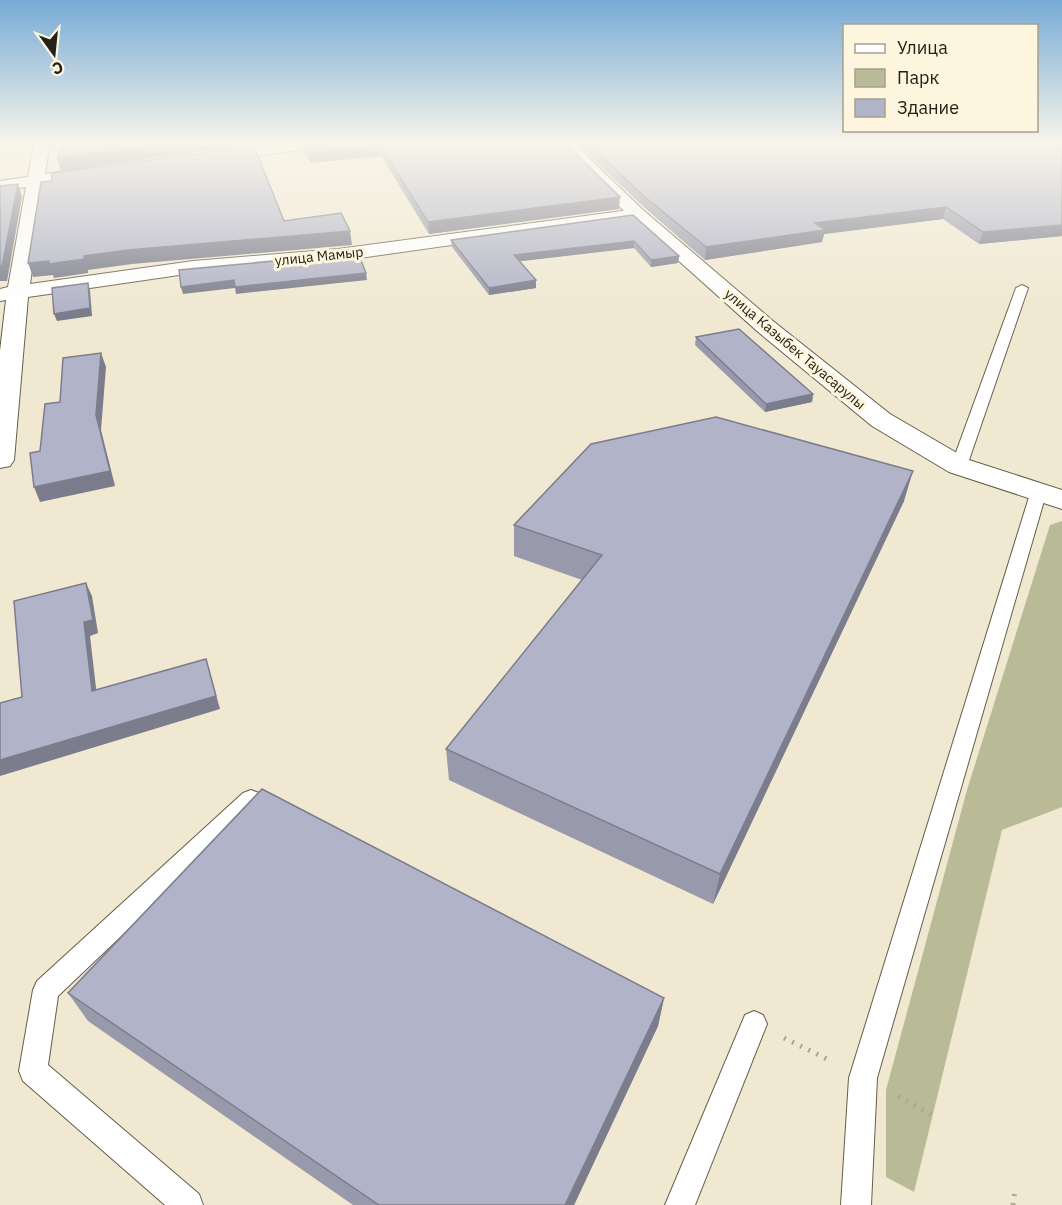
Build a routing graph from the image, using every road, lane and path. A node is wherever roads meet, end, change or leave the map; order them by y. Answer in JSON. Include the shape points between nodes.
{"nodes":[{"id":1,"x":30,"y":198,"type":"edge"},
{"id":2,"x":621,"y":198,"type":"edge"},
{"id":3,"x":637,"y":214,"type":"junction"},
{"id":4,"x":1022,"y":288,"type":"dead end"},
{"id":5,"x":9,"y":294,"type":"edge"},
{"id":6,"x":0,"y":460,"type":"edge"},
{"id":7,"x":959,"y":466,"type":"junction"},
{"id":8,"x":1038,"y":494,"type":"junction"},
{"id":9,"x":1062,"y":500,"type":"edge"},
{"id":10,"x":251,"y":799,"type":"edge"},
{"id":11,"x":754,"y":1024,"type":"joint"},
{"id":12,"x":835,"y":1063,"type":"dead end"},
{"id":13,"x":886,"y":1090,"type":"dead end"},
{"id":14,"x":932,"y":1115,"type":"dead end"},
{"id":15,"x":1015,"y":1190,"type":"dead end"},
{"id":16,"x":188,"y":1205,"type":"edge"},
{"id":17,"x":680,"y":1205,"type":"edge"},
{"id":18,"x":856,"y":1205,"type":"edge"},
{"id":19,"x":1014,"y":1205,"type":"edge"}],
"edges":[{"from":1,"to":5,"type":"street"},
{"from":2,"to":3,"type":"street","name":"улица Казыбек Тауасарулы"},
{"from":3,"to":5,"type":"street","name":"улица Мамыр","via":[[338,255],[193,267]]},
{"from":3,"to":7,"type":"street","name":"улица Казыбек Тауасарулы","via":[[765,326],[881,420]]},
{"from":4,"to":7,"type":"lane"},
{"from":5,"to":6,"type":"street"},
{"from":7,"to":8,"type":"street","name":"улица Казыбек Тауасарулы"},
{"from":8,"to":9,"type":"street","name":"улица Казыбек Тауасарулы"},
{"from":8,"to":18,"type":"lane","via":[[863,1078]]},
{"from":10,"to":16,"type":"lane","via":[[46,990],[33,1071]]},
{"from":11,"to":12,"type":"path"},
{"from":11,"to":17,"type":"lane"},
{"from":13,"to":14,"type":"path"},
{"from":15,"to":19,"type":"path"}]}
